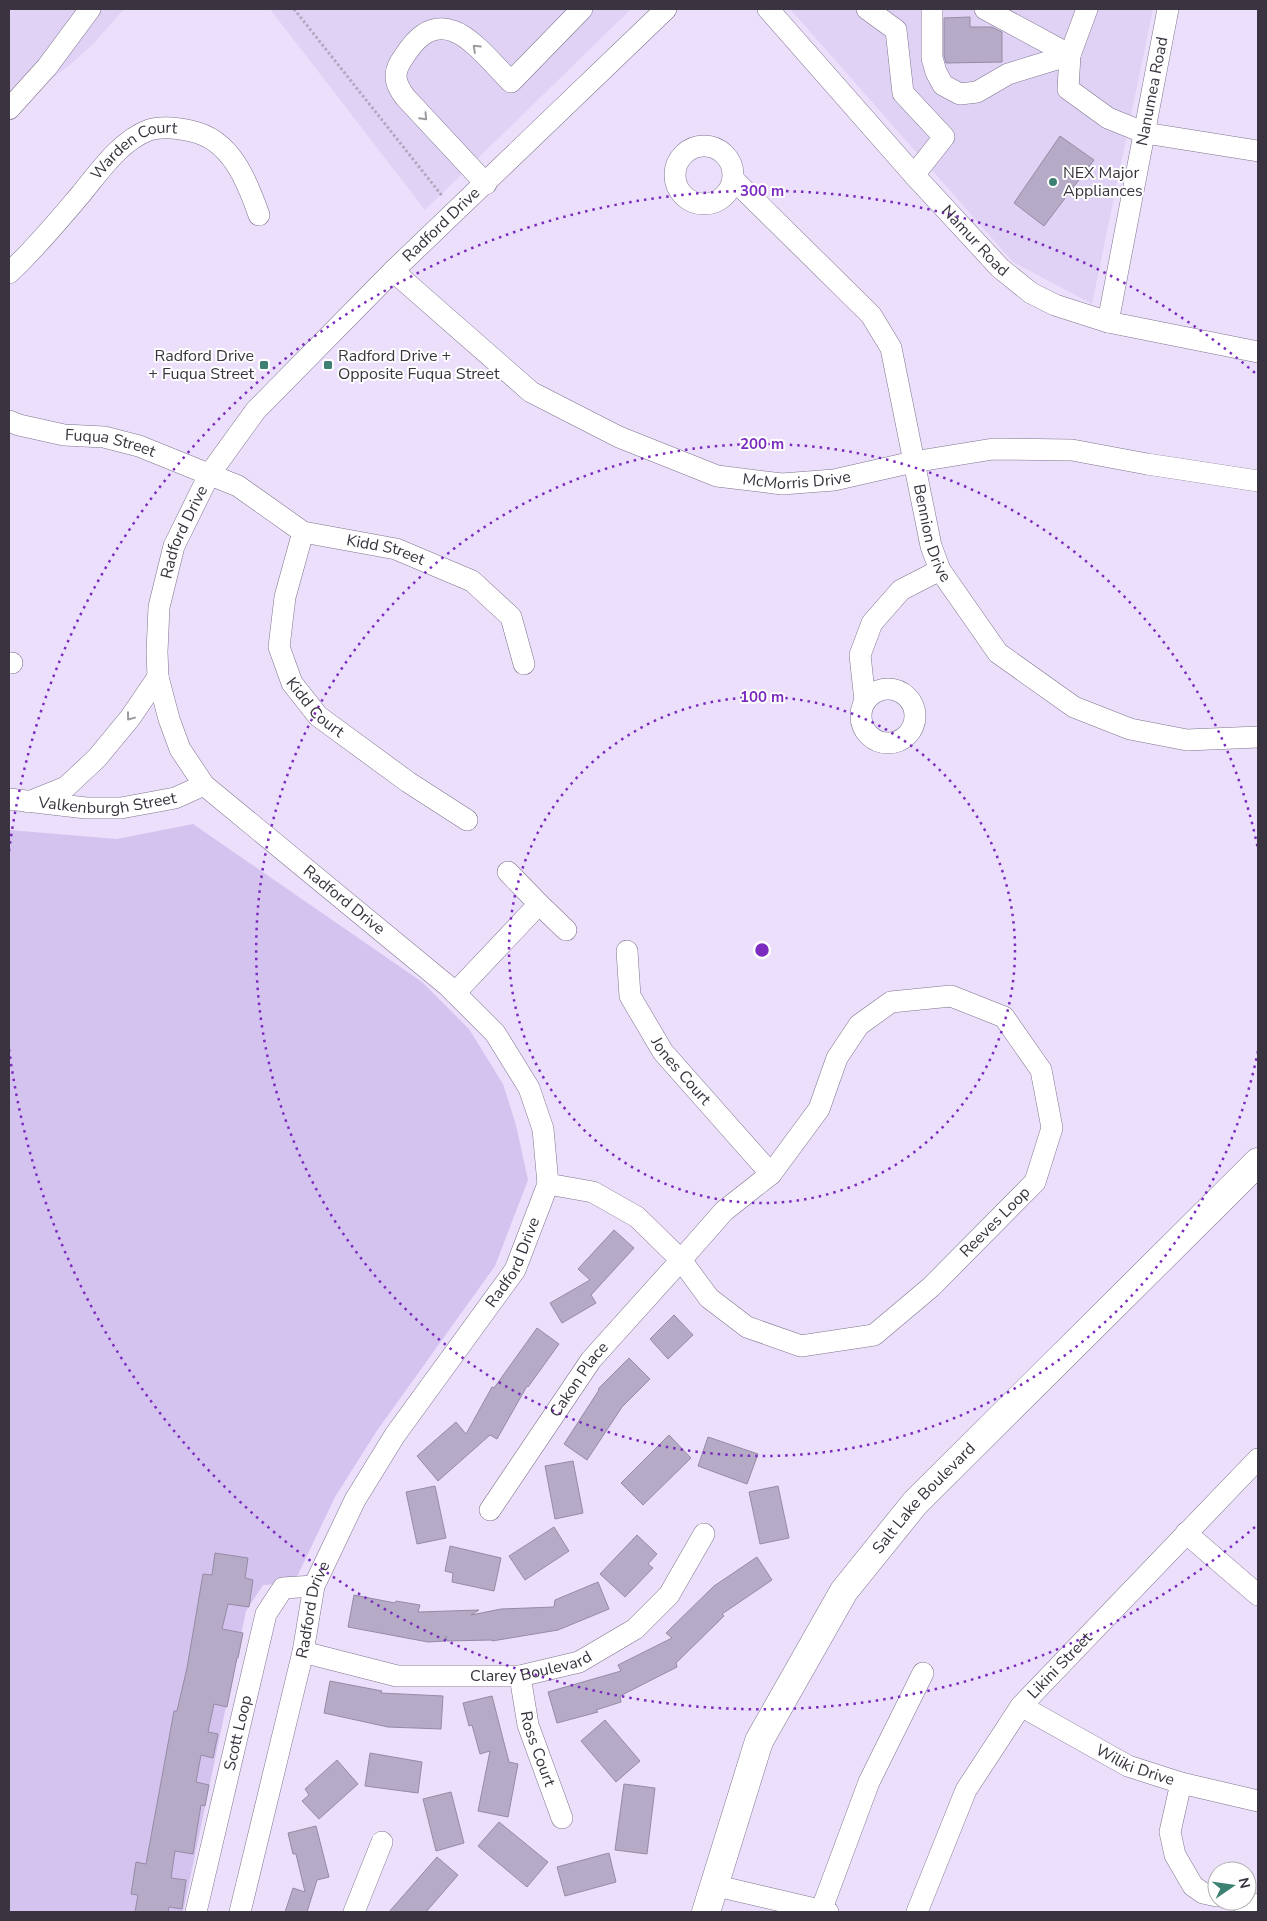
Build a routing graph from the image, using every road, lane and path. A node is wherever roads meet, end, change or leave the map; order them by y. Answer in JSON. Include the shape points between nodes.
{"nodes":[{"id":1,"x":90,"y":9,"type":"edge"},
{"id":2,"x":294,"y":9,"type":"edge"},
{"id":3,"x":582,"y":9,"type":"edge"},
{"id":4,"x":666,"y":9,"type":"edge"},
{"id":5,"x":768,"y":9,"type":"edge"},
{"id":6,"x":850,"y":9,"type":"edge"},
{"id":7,"x":863,"y":9,"type":"edge"},
{"id":8,"x":867,"y":9,"type":"edge"},
{"id":9,"x":932,"y":9,"type":"edge"},
{"id":10,"x":984,"y":9,"type":"edge"},
{"id":11,"x":1086,"y":9,"type":"edge"},
{"id":12,"x":1168,"y":9,"type":"edge"},
{"id":13,"x":1070,"y":55,"type":"junction"},
{"id":14,"x":9,"y":109,"type":"edge"},
{"id":15,"x":1144,"y":133,"type":"junction"},
{"id":16,"x":1258,"y":151,"type":"edge"},
{"id":17,"x":914,"y":175,"type":"junction"},
{"id":18,"x":733,"y":179,"type":"dead end"},
{"id":19,"x":486,"y":184,"type":"junction"},
{"id":20,"x":454,"y":212,"type":"junction"},
{"id":21,"x":259,"y":215,"type":"dead end"},
{"id":22,"x":393,"y":271,"type":"junction"},
{"id":23,"x":9,"y":272,"type":"edge"},
{"id":24,"x":1108,"y":322,"type":"junction"},
{"id":25,"x":1258,"y":352,"type":"edge"},
{"id":26,"x":9,"y":421,"type":"edge"},
{"id":27,"x":913,"y":462,"type":"junction"},
{"id":28,"x":209,"y":475,"type":"junction"},
{"id":29,"x":1258,"y":481,"type":"edge"},
{"id":30,"x":303,"y":532,"type":"junction"},
{"id":31,"x":940,"y":570,"type":"junction"},
{"id":32,"x":524,"y":664,"type":"dead end"},
{"id":33,"x":158,"y":677,"type":"junction"},
{"id":34,"x":865,"y":701,"type":"dead end"},
{"id":35,"x":1258,"y":737,"type":"edge"},
{"id":36,"x":204,"y":785,"type":"junction"},
{"id":37,"x":18,"y":801,"type":"edge"},
{"id":38,"x":467,"y":820,"type":"dead end"},
{"id":39,"x":508,"y":872,"type":"dead end"},
{"id":40,"x":539,"y":904,"type":"junction"},
{"id":41,"x":566,"y":930,"type":"dead end"},
{"id":42,"x":626,"y":951,"type":"dead end"},
{"id":43,"x":456,"y":993,"type":"junction"},
{"id":44,"x":1258,"y":1162,"type":"edge"},
{"id":45,"x":771,"y":1174,"type":"junction"},
{"id":46,"x":548,"y":1184,"type":"junction"},
{"id":47,"x":681,"y":1260,"type":"junction"},
{"id":48,"x":1258,"y":1458,"type":"edge"},
{"id":49,"x":490,"y":1510,"type":"dead end"},
{"id":50,"x":1186,"y":1533,"type":"junction"},
{"id":51,"x":704,"y":1534,"type":"dead end"},
{"id":52,"x":314,"y":1586,"type":"junction"},
{"id":53,"x":1258,"y":1595,"type":"edge"},
{"id":54,"x":303,"y":1652,"type":"junction"},
{"id":55,"x":923,"y":1673,"type":"dead end"},
{"id":56,"x":520,"y":1676,"type":"junction"},
{"id":57,"x":1021,"y":1706,"type":"junction"},
{"id":58,"x":1181,"y":1783,"type":"junction"},
{"id":59,"x":1258,"y":1801,"type":"edge"},
{"id":60,"x":562,"y":1818,"type":"dead end"},
{"id":61,"x":382,"y":1842,"type":"dead end"},
{"id":62,"x":714,"y":1885,"type":"junction"},
{"id":63,"x":1207,"y":1894,"type":"edge"},
{"id":64,"x":825,"y":1911,"type":"edge"},
{"id":65,"x":196,"y":1912,"type":"edge"},
{"id":66,"x":240,"y":1912,"type":"edge"},
{"id":67,"x":354,"y":1912,"type":"edge"},
{"id":68,"x":706,"y":1912,"type":"edge"},
{"id":69,"x":917,"y":1912,"type":"edge"}],
"edges":[{"from":1,"to":14,"type":"street","via":[[47,67]]},
{"from":2,"to":20,"type":"path"},
{"from":3,"to":19,"type":"street","one_way":true,"via":[[511,82],[466,38],[446,29],[429,31],[418,37],[397,68],[396,82],[405,97]]},
{"from":4,"to":19,"type":"street","name":"Radford Drive"},
{"from":5,"to":17,"type":"street","name":"Namur Road"},
{"from":6,"to":7,"type":"street"},
{"from":8,"to":17,"type":"street","via":[[896,30],[903,93],[944,137]]},
{"from":9,"to":13,"type":"street","via":[[932,58],[936,72],[943,85],[960,94],[977,92],[1008,74]]},
{"from":10,"to":13,"type":"street"},
{"from":11,"to":13,"type":"street"},
{"from":12,"to":15,"type":"street","name":"Nanumea Road"},
{"from":13,"to":15,"type":"street","via":[[1068,89],[1108,118]]},
{"from":15,"to":16,"type":"street"},
{"from":15,"to":24,"type":"street","name":"Nanumea Road"},
{"from":17,"to":24,"type":"street","name":"Namur Road","via":[[1000,268],[1031,293],[1055,305]]},
{"from":18,"to":27,"type":"street","name":"Bennion Drive","via":[[871,314],[891,348]]},
{"from":19,"to":20,"type":"street","name":"Radford Drive"},
{"from":20,"to":22,"type":"street","name":"Radford Drive"},
{"from":21,"to":23,"type":"street","name":"Warden Court","via":[[240,169],[211,138],[180,128],[150,130],[130,141],[110,160]]},
{"from":22,"to":27,"type":"street","name":"McMorris Drive","via":[[531,392],[620,437],[718,476],[782,484],[834,480]]},
{"from":22,"to":28,"type":"street","name":"Radford Drive","via":[[256,410]]},
{"from":24,"to":25,"type":"street","name":"Namur Road"},
{"from":26,"to":28,"type":"street","name":"Fuqua Street","via":[[64,435],[104,437],[139,446]]},
{"from":27,"to":29,"type":"street","name":"McMorris Drive","via":[[993,448],[1072,450]]},
{"from":27,"to":31,"type":"street","name":"Bennion Drive","via":[[931,546]]},
{"from":28,"to":30,"type":"street","name":"Kidd Street","via":[[238,486]]},
{"from":28,"to":33,"type":"street","name":"Radford Drive","via":[[174,546],[159,607]]},
{"from":30,"to":32,"type":"street","name":"Kidd Street","via":[[396,549],[472,581],[510,616]]},
{"from":30,"to":38,"type":"street","name":"Kidd Court","via":[[285,597],[279,647],[292,683],[318,716],[408,782]]},
{"from":31,"to":34,"type":"street","via":[[901,590],[872,623],[860,655]]},
{"from":31,"to":35,"type":"street","name":"Bennion Drive","via":[[998,652],[1074,707],[1130,729],[1187,740]]},
{"from":33,"to":36,"type":"street","name":"Radford Drive","via":[[180,749]]},
{"from":33,"to":37,"type":"street","one_way":true,"via":[[97,758],[66,787]]},
{"from":36,"to":37,"type":"street","name":"Valkenburgh Street","via":[[175,798],[121,808]]},
{"from":36,"to":43,"type":"street","name":"Radford Drive"},
{"from":39,"to":40,"type":"street"},
{"from":40,"to":41,"type":"street"},
{"from":40,"to":43,"type":"street"},
{"from":42,"to":45,"type":"street","name":"Jones Court","via":[[630,996],[663,1052]]},
{"from":43,"to":46,"type":"street","name":"Radford Drive","via":[[495,1032],[529,1088],[542,1129]]},
{"from":44,"to":62,"type":"main road","name":"Salt Lake Boulevard","via":[[916,1503],[844,1591],[759,1741]]},
{"from":45,"to":47,"type":"street","name":"Reeves Loop","via":[[724,1211]]},
{"from":45,"to":47,"type":"street","name":"Reeves Loop","via":[[819,1109],[837,1058],[859,1025],[891,1002],[952,996],[1004,1017],[1041,1070],[1052,1128],[1035,1182],[931,1287],[874,1335],[800,1346],[747,1327],[709,1298]]},
{"from":46,"to":47,"type":"street","name":"Reeves Loop","via":[[593,1192],[637,1217]]},
{"from":46,"to":52,"type":"street","name":"Radford Drive","via":[[515,1270],[395,1435],[355,1500]]},
{"from":47,"to":49,"type":"street","name":"Cakon Place","via":[[590,1360]]},
{"from":48,"to":50,"type":"street","name":"Likini Street"},
{"from":50,"to":53,"type":"street"},
{"from":50,"to":57,"type":"street","name":"Likini Street"},
{"from":51,"to":56,"type":"street","name":"Clarey Boulevard","via":[[669,1595],[635,1629],[579,1662]]},
{"from":52,"to":54,"type":"street","name":"Radford Drive"},
{"from":52,"to":65,"type":"street","name":"Scott Loop","via":[[283,1588],[266,1614]]},
{"from":54,"to":56,"type":"street","name":"Clarey Boulevard","via":[[397,1676]]},
{"from":54,"to":66,"type":"street","name":"Radford Drive"},
{"from":55,"to":64,"type":"street","via":[[869,1782]]},
{"from":56,"to":60,"type":"street","name":"Ross Court","via":[[528,1725]]},
{"from":57,"to":58,"type":"street","name":"Wiliki Drive","via":[[1128,1766]]},
{"from":57,"to":69,"type":"street","name":"Likini Street","via":[[966,1790]]},
{"from":58,"to":59,"type":"street","name":"Wiliki Drive"},
{"from":58,"to":63,"type":"street","via":[[1170,1832],[1175,1855],[1193,1886]]},
{"from":61,"to":67,"type":"street"},
{"from":62,"to":64,"type":"street"},
{"from":62,"to":68,"type":"main road","name":"Salt Lake Boulevard"}]}
